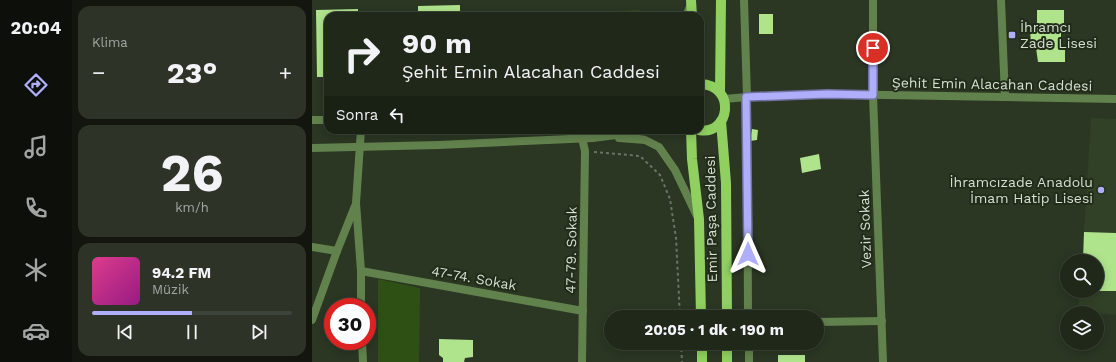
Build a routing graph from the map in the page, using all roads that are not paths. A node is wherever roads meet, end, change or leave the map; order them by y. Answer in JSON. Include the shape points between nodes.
{"nodes":[{"id":1,"x":721,"y":0,"type":"edge"},
{"id":2,"x":744,"y":0,"type":"edge"},
{"id":3,"x":873,"y":0,"type":"edge"},
{"id":4,"x":1001,"y":0,"type":"edge"},
{"id":5,"x":691,"y":1,"type":"edge"},
{"id":6,"x":687,"y":12,"type":"edge"},
{"id":7,"x":692,"y":12,"type":"edge"},
{"id":8,"x":704,"y":84,"type":"edge"},
{"id":9,"x":873,"y":95,"type":"junction"},
{"id":10,"x":722,"y":96,"type":"junction"},
{"id":11,"x":746,"y":97,"type":"junction"},
{"id":12,"x":1005,"y":97,"type":"junction"},
{"id":13,"x":1116,"y":99,"type":"edge"},
{"id":14,"x":312,"y":120,"type":"edge"},
{"id":15,"x":324,"y":120,"type":"edge"},
{"id":16,"x":721,"y":121,"type":"junction"},
{"id":17,"x":704,"y":130,"type":"edge"},
{"id":18,"x":360,"y":134,"type":"edge"},
{"id":19,"x":622,"y":134,"type":"edge"},
{"id":20,"x":691,"y":134,"type":"edge"},
{"id":21,"x":582,"y":138,"type":"junction"},
{"id":22,"x":592,"y":138,"type":"junction"},
{"id":23,"x":359,"y":147,"type":"junction"},
{"id":24,"x":312,"y":148,"type":"edge"},
{"id":25,"x":356,"y":203,"type":"junction"},
{"id":26,"x":699,"y":219,"type":"junction"},
{"id":27,"x":312,"y":247,"type":"edge"},
{"id":28,"x":336,"y":251,"type":"junction"},
{"id":29,"x":361,"y":271,"type":"junction"},
{"id":30,"x":362,"y":298,"type":"edge"},
{"id":31,"x":701,"y":310,"type":"edge"},
{"id":32,"x":727,"y":310,"type":"edge"},
{"id":33,"x":748,"y":310,"type":"edge"},
{"id":34,"x":583,"y":311,"type":"junction"},
{"id":35,"x":312,"y":320,"type":"edge"},
{"id":36,"x":882,"y":321,"type":"junction"},
{"id":37,"x":824,"y":322,"type":"edge"},
{"id":38,"x":362,"y":350,"type":"edge"},
{"id":39,"x":702,"y":350,"type":"edge"},
{"id":40,"x":727,"y":350,"type":"edge"},
{"id":41,"x":749,"y":350,"type":"edge"},
{"id":42,"x":362,"y":362,"type":"edge"},
{"id":43,"x":582,"y":362,"type":"edge"},
{"id":44,"x":702,"y":362,"type":"edge"},
{"id":45,"x":727,"y":362,"type":"edge"},
{"id":46,"x":749,"y":362,"type":"edge"},
{"id":47,"x":883,"y":362,"type":"edge"}],
"edges":[{"from":1,"to":10,"type":"main road"},
{"from":2,"to":11,"type":"street"},
{"from":3,"to":9,"type":"street","name":"Vezir Sokak"},
{"from":4,"to":12,"type":"street"},
{"from":5,"to":6,"type":"street"},
{"from":5,"to":7,"type":"main road"},
{"from":8,"to":10,"type":"main road","via":[[714,87]]},
{"from":9,"to":11,"type":"street","name":"Şehit Emin Alacahan Caddesi"},
{"from":9,"to":12,"type":"street","name":"Şehit Emin Alacahan Caddesi"},
{"from":9,"to":36,"type":"street","name":"Vezir Sokak"},
{"from":10,"to":11,"type":"street","name":"Şehit Emin Alacahan Caddesi"},
{"from":10,"to":16,"type":"main road","name":"Emir Paşa Caddesi","via":[[726,107]]},
{"from":11,"to":33,"type":"street"},
{"from":12,"to":13,"type":"street","name":"Şehit Emin Alacahan Caddesi"},
{"from":14,"to":15,"type":"street"},
{"from":16,"to":17,"type":"main road","via":[[709,130]]},
{"from":16,"to":32,"type":"main road","name":"Emir Paşa Caddesi","via":[[726,183]]},
{"from":18,"to":23,"type":"street"},
{"from":19,"to":22,"type":"street"},
{"from":20,"to":26,"type":"main road","name":"Emir Paşa Caddesi"},
{"from":21,"to":22,"type":"street"},
{"from":21,"to":23,"type":"street"},
{"from":21,"to":34,"type":"street","name":"47-79. Sokak","via":[[585,152]]},
{"from":22,"to":26,"type":"street","via":[[645,140],[659,147],[675,170]]},
{"from":23,"to":24,"type":"street"},
{"from":23,"to":25,"type":"street"},
{"from":25,"to":28,"type":"street"},
{"from":25,"to":29,"type":"street"},
{"from":26,"to":31,"type":"main road","name":"Emir Paşa Caddesi"},
{"from":27,"to":28,"type":"street"},
{"from":28,"to":35,"type":"street"},
{"from":29,"to":30,"type":"street"},
{"from":29,"to":34,"type":"street","name":"47-74. Sokak"},
{"from":34,"to":43,"type":"street","name":"47-79. Sokak"},
{"from":36,"to":37,"type":"street"},
{"from":36,"to":47,"type":"street","name":"Vezir Sokak"},
{"from":38,"to":42,"type":"street"},
{"from":39,"to":44,"type":"main road"},
{"from":40,"to":45,"type":"main road"},
{"from":41,"to":46,"type":"street"}]}
